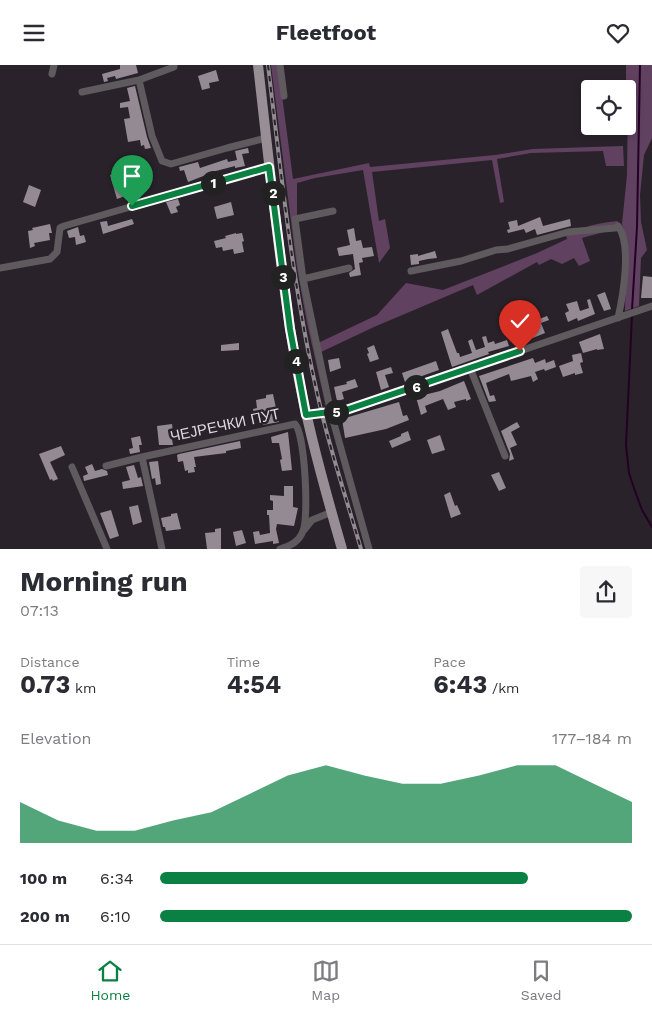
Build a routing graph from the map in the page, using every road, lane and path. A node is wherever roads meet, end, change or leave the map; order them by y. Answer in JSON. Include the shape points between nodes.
{"nodes":[{"id":1,"x":54,"y":65,"type":"edge"},
{"id":2,"x":174,"y":65,"type":"edge"},
{"id":3,"x":258,"y":65,"type":"edge"},
{"id":4,"x":280,"y":65,"type":"edge"},
{"id":5,"x":52,"y":74,"type":"dead end"},
{"id":6,"x":139,"y":80,"type":"junction"},
{"id":7,"x":82,"y":92,"type":"dead end"},
{"id":8,"x":284,"y":96,"type":"dead end"},
{"id":9,"x":266,"y":138,"type":"junction"},
{"id":10,"x":269,"y":167,"type":"junction"},
{"id":11,"x":334,"y":211,"type":"dead end"},
{"id":12,"x":0,"y":268,"type":"edge"},
{"id":13,"x":349,"y":268,"type":"dead end"},
{"id":14,"x":411,"y":271,"type":"dead end"},
{"id":15,"x":303,"y":279,"type":"junction"},
{"id":16,"x":652,"y":306,"type":"edge"},
{"id":17,"x":618,"y":318,"type":"junction"},
{"id":18,"x":470,"y":367,"type":"junction"},
{"id":19,"x":331,"y":413,"type":"junction"},
{"id":20,"x":306,"y":415,"type":"junction"},
{"id":21,"x":505,"y":456,"type":"dead end"},
{"id":22,"x":142,"y":457,"type":"junction"},
{"id":23,"x":106,"y":466,"type":"dead end"},
{"id":24,"x":72,"y":467,"type":"dead end"},
{"id":25,"x":332,"y":512,"type":"junction"},
{"id":26,"x":304,"y":530,"type":"junction"},
{"id":27,"x":107,"y":549,"type":"edge"},
{"id":28,"x":162,"y":549,"type":"edge"},
{"id":29,"x":280,"y":549,"type":"edge"},
{"id":30,"x":342,"y":549,"type":"edge"},
{"id":31,"x":369,"y":549,"type":"edge"}],
"edges":[{"from":1,"to":5,"type":"street"},
{"from":2,"to":6,"type":"street"},
{"from":3,"to":9,"type":"main road"},
{"from":4,"to":8,"type":"street"},
{"from":6,"to":7,"type":"street"},
{"from":6,"to":9,"type":"street","via":[[152,136],[165,163]]},
{"from":9,"to":10,"type":"main road"},
{"from":10,"to":12,"type":"street","via":[[64,226],[58,233],[57,252],[50,259]]},
{"from":10,"to":20,"type":"main road","via":[[290,329]]},
{"from":11,"to":15,"type":"street","via":[[295,219]]},
{"from":13,"to":15,"type":"street"},
{"from":14,"to":17,"type":"street","via":[[568,232],[618,226],[625,252],[624,290]]},
{"from":15,"to":19,"type":"street"},
{"from":16,"to":17,"type":"street"},
{"from":17,"to":18,"type":"street"},
{"from":18,"to":19,"type":"street"},
{"from":18,"to":21,"type":"street"},
{"from":19,"to":20,"type":"street"},
{"from":19,"to":31,"type":"street"},
{"from":20,"to":25,"type":"main road"},
{"from":22,"to":23,"type":"street","name":"ЧЕЈРЕЧКИ ПУТ"},
{"from":22,"to":26,"type":"street","name":"ЧЕЈРЕЧКИ ПУТ","via":[[295,424],[301,439],[305,482]]},
{"from":22,"to":28,"type":"street"},
{"from":24,"to":27,"type":"street"},
{"from":25,"to":26,"type":"street","via":[[312,521]]},
{"from":25,"to":30,"type":"main road"},
{"from":26,"to":29,"type":"street","via":[[295,543]]}]}
